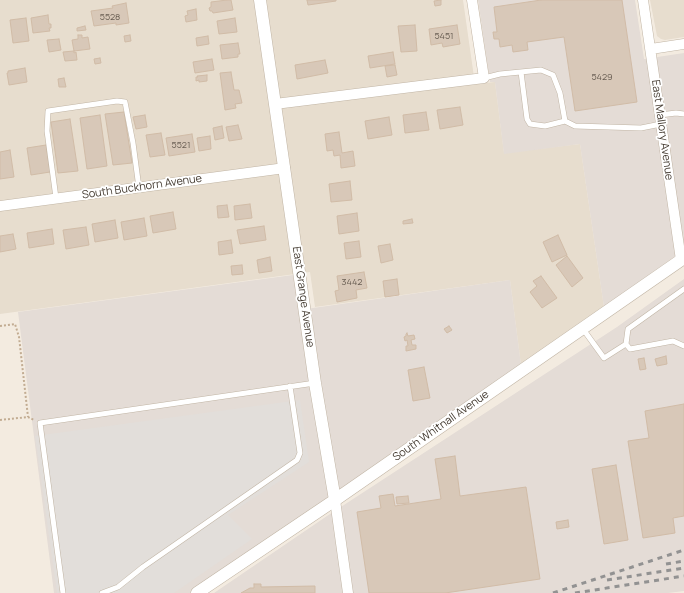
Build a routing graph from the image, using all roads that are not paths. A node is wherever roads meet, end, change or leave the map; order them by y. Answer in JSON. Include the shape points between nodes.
{"nodes":[{"id":1,"x":260,"y":0,"type":"edge"},
{"id":2,"x":472,"y":0,"type":"edge"},
{"id":3,"x":643,"y":0,"type":"edge"},
{"id":4,"x":684,"y":44,"type":"edge"},
{"id":5,"x":651,"y":49,"type":"junction"},
{"id":6,"x":521,"y":72,"type":"junction"},
{"id":7,"x":484,"y":78,"type":"junction"},
{"id":8,"x":275,"y":104,"type":"junction"},
{"id":9,"x":684,"y":114,"type":"edge"},
{"id":10,"x":661,"y":120,"type":"junction"},
{"id":11,"x":565,"y":121,"type":"junction"},
{"id":12,"x":285,"y":168,"type":"junction"},
{"id":13,"x":138,"y":188,"type":"junction"},
{"id":14,"x":56,"y":198,"type":"junction"},
{"id":15,"x":0,"y":206,"type":"edge"},
{"id":16,"x":682,"y":259,"type":"edge"},
{"id":17,"x":684,"y":289,"type":"edge"},
{"id":18,"x":582,"y":328,"type":"junction"},
{"id":19,"x":626,"y":344,"type":"junction"},
{"id":20,"x":684,"y":346,"type":"edge"},
{"id":21,"x":315,"y":383,"type":"junction"},
{"id":22,"x":290,"y":386,"type":"junction"},
{"id":23,"x":335,"y":500,"type":"junction"},
{"id":24,"x":63,"y":593,"type":"edge"},
{"id":25,"x":102,"y":593,"type":"edge"},
{"id":26,"x":197,"y":593,"type":"edge"},
{"id":27,"x":348,"y":593,"type":"edge"}],
"edges":[{"from":1,"to":8,"type":"street","name":"East Grange Avenue"},
{"from":2,"to":7,"type":"street"},
{"from":3,"to":5,"type":"street","name":"East Mallory Avenue"},
{"from":4,"to":5,"type":"street"},
{"from":5,"to":10,"type":"street","name":"East Mallory Avenue"},
{"from":6,"to":7,"type":"lane"},
{"from":6,"to":11,"type":"lane","via":[[541,70],[553,75],[560,93]]},
{"from":6,"to":11,"type":"lane","via":[[527,119],[530,124],[545,126]]},
{"from":7,"to":8,"type":"street"},
{"from":8,"to":12,"type":"street","name":"East Grange Avenue"},
{"from":9,"to":10,"type":"lane","via":[[676,113]]},
{"from":10,"to":11,"type":"lane","via":[[641,128],[575,126]]},
{"from":10,"to":16,"type":"street","name":"East Mallory Avenue"},
{"from":12,"to":13,"type":"street","name":"South Buckhorn Avenue"},
{"from":12,"to":21,"type":"street","name":"East Grange Avenue"},
{"from":13,"to":14,"type":"street","name":"South Buckhorn Avenue"},
{"from":13,"to":14,"type":"lane","via":[[125,102],[117,100],[48,111],[47,132]]},
{"from":14,"to":15,"type":"street","name":"South Buckhorn Avenue"},
{"from":16,"to":18,"type":"street","name":"South Whitnall Avenue"},
{"from":17,"to":19,"type":"lane","via":[[628,329]]},
{"from":18,"to":19,"type":"lane","via":[[604,358]]},
{"from":18,"to":23,"type":"street","name":"South Whitnall Avenue"},
{"from":19,"to":20,"type":"lane","via":[[630,349],[673,341]]},
{"from":21,"to":22,"type":"lane"},
{"from":21,"to":23,"type":"street","name":"East Grange Avenue"},
{"from":22,"to":24,"type":"lane","via":[[40,423]]},
{"from":22,"to":25,"type":"lane","via":[[300,453],[297,460],[118,587]]},
{"from":23,"to":26,"type":"street","name":"South Whitnall Avenue"},
{"from":23,"to":27,"type":"street","name":"East Grange Avenue"}]}
